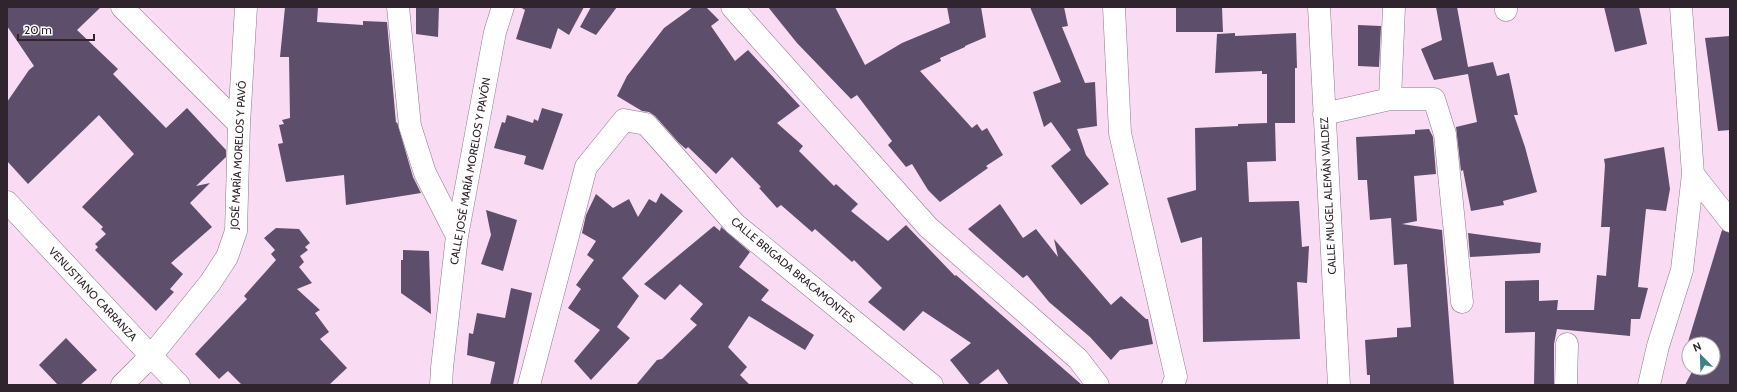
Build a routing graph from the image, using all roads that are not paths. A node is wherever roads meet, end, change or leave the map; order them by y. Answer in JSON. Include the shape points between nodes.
{"nodes":[{"id":1,"x":122,"y":7,"type":"edge"},
{"id":2,"x":246,"y":7,"type":"edge"},
{"id":3,"x":398,"y":7,"type":"edge"},
{"id":4,"x":503,"y":7,"type":"edge"},
{"id":5,"x":732,"y":7,"type":"edge"},
{"id":6,"x":1114,"y":7,"type":"edge"},
{"id":7,"x":1319,"y":7,"type":"edge"},
{"id":8,"x":1394,"y":7,"type":"edge"},
{"id":9,"x":1681,"y":7,"type":"edge"},
{"id":10,"x":1390,"y":99,"type":"junction"},
{"id":11,"x":1324,"y":114,"type":"junction"},
{"id":12,"x":239,"y":124,"type":"junction"},
{"id":13,"x":1693,"y":174,"type":"junction"},
{"id":14,"x":7,"y":202,"type":"edge"},
{"id":15,"x":1730,"y":221,"type":"edge"},
{"id":16,"x":457,"y":236,"type":"junction"},
{"id":17,"x":1462,"y":302,"type":"dead end"},
{"id":18,"x":1567,"y":344,"type":"dead end"},
{"id":19,"x":151,"y":356,"type":"junction"},
{"id":20,"x":122,"y":385,"type":"edge"},
{"id":21,"x":179,"y":385,"type":"edge"},
{"id":22,"x":441,"y":385,"type":"edge"},
{"id":23,"x":529,"y":385,"type":"edge"},
{"id":24,"x":932,"y":385,"type":"edge"},
{"id":25,"x":1098,"y":385,"type":"edge"},
{"id":26,"x":1173,"y":385,"type":"edge"},
{"id":27,"x":1338,"y":385,"type":"edge"},
{"id":28,"x":1566,"y":385,"type":"edge"},
{"id":29,"x":1649,"y":385,"type":"edge"}],
"edges":[{"from":1,"to":12,"type":"street"},
{"from":2,"to":12,"type":"street","name":"JOSÉ MARÍA MORELOS Y PAVÓ"},
{"from":3,"to":16,"type":"street","via":[[410,126],[425,173]]},
{"from":4,"to":16,"type":"street","name":"CALLE JOSÉ MARÍA MORELOS Y PAVÓN","via":[[495,32]]},
{"from":5,"to":25,"type":"street","via":[[928,226],[1078,359]]},
{"from":6,"to":26,"type":"street","via":[[1120,133],[1176,377]]},
{"from":7,"to":11,"type":"street","name":"CALLE MIUGEL ALEMÁN VALDEZ"},
{"from":8,"to":10,"type":"street"},
{"from":9,"to":13,"type":"street"},
{"from":10,"to":11,"type":"street"},
{"from":10,"to":17,"type":"street","via":[[1434,99],[1445,134]]},
{"from":11,"to":27,"type":"street","name":"CALLE MIUGEL ALEMÁN VALDEZ"},
{"from":12,"to":19,"type":"street","name":"JOSÉ MARÍA MORELOS Y PAVÓ","via":[[236,231],[227,257],[210,283]]},
{"from":13,"to":15,"type":"street"},
{"from":13,"to":29,"type":"street","via":[[1682,270],[1658,346]]},
{"from":14,"to":19,"type":"street","name":"VENUSTIANO CARRANZA"},
{"from":16,"to":22,"type":"street","name":"CALLE JOSÉ MARÍA MORELOS Y PAVÓN"},
{"from":18,"to":28,"type":"street"},
{"from":19,"to":20,"type":"street","name":"JOSÉ MARÍA MORELOS Y PAVÓ"},
{"from":19,"to":21,"type":"street","name":"VENUSTIANO CARRANZA"},
{"from":23,"to":24,"type":"street","name":"CALLE BRIGADA BRACAMONTES","via":[[586,167],[624,120],[646,124],[735,224]]}]}
